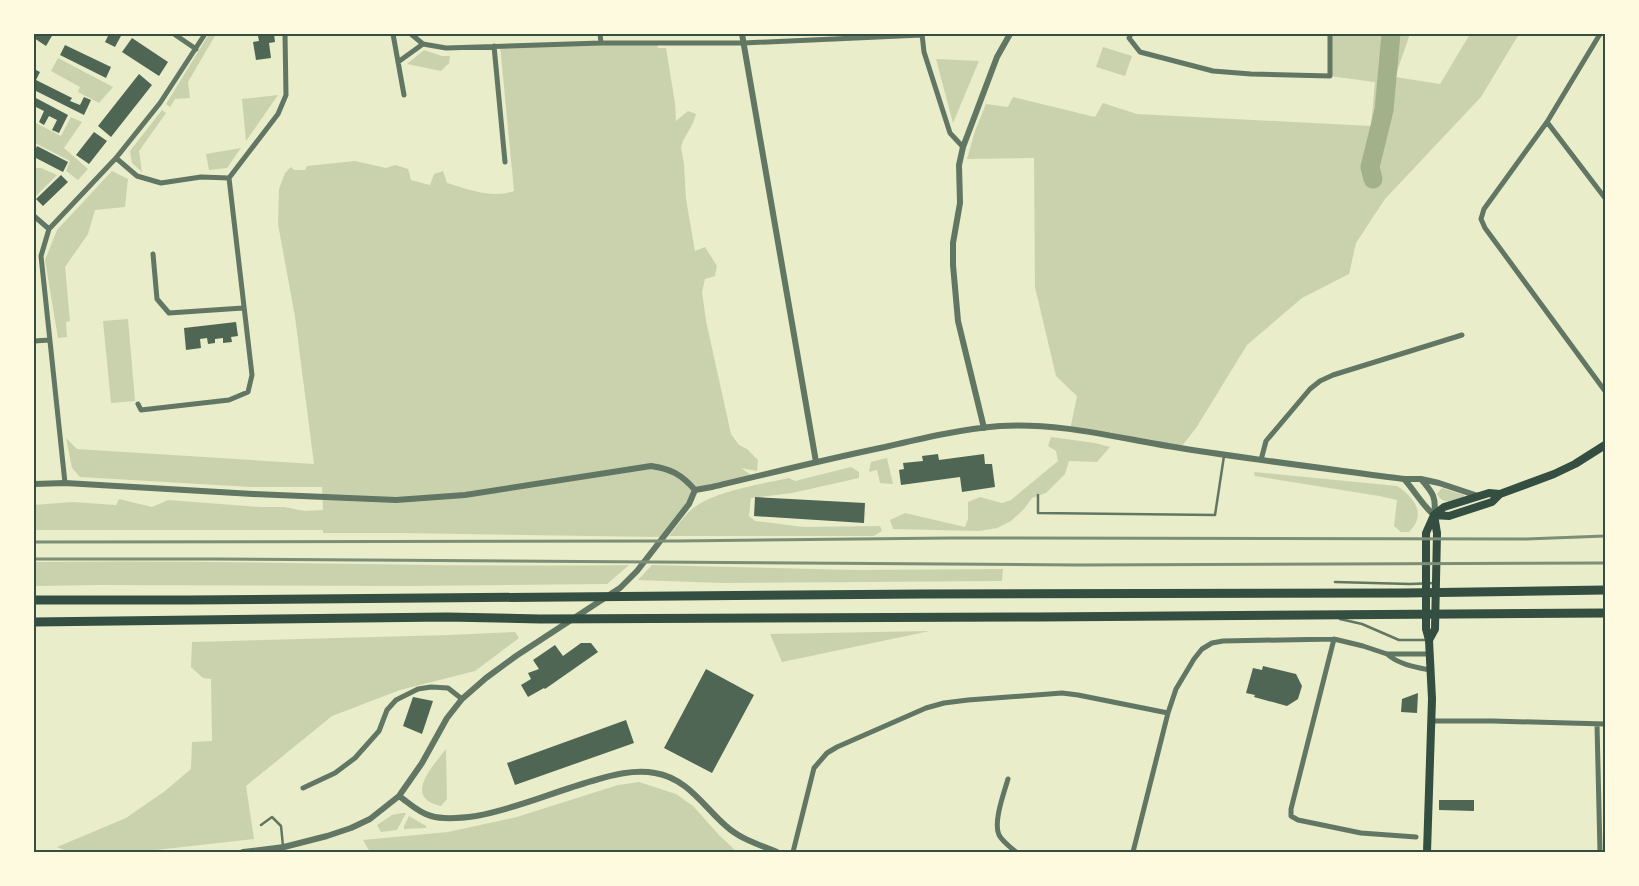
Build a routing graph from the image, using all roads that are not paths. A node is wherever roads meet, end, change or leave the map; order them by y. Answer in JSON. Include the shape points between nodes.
{"nodes":[{"id":1,"x":174,"y":34,"type":"edge"},
{"id":2,"x":205,"y":34,"type":"edge"},
{"id":3,"x":285,"y":34,"type":"edge"},
{"id":4,"x":393,"y":34,"type":"edge"},
{"id":5,"x":411,"y":34,"type":"edge"},
{"id":6,"x":600,"y":34,"type":"edge"},
{"id":7,"x":742,"y":34,"type":"edge"},
{"id":8,"x":922,"y":34,"type":"edge"},
{"id":9,"x":1010,"y":34,"type":"edge"},
{"id":10,"x":1131,"y":34,"type":"edge"},
{"id":11,"x":1330,"y":34,"type":"edge"},
{"id":12,"x":1600,"y":34,"type":"edge"},
{"id":13,"x":602,"y":43,"type":"junction"},
{"id":14,"x":744,"y":43,"type":"junction"},
{"id":15,"x":424,"y":44,"type":"junction"},
{"id":16,"x":494,"y":46,"type":"junction"},
{"id":17,"x":196,"y":49,"type":"junction"},
{"id":18,"x":398,"y":62,"type":"junction"},
{"id":19,"x":404,"y":95,"type":"dead end"},
{"id":20,"x":1547,"y":122,"type":"junction"},
{"id":21,"x":963,"y":147,"type":"junction"},
{"id":22,"x":116,"y":158,"type":"junction"},
{"id":23,"x":505,"y":162,"type":"dead end"},
{"id":24,"x":229,"y":178,"type":"junction"},
{"id":25,"x":1605,"y":198,"type":"edge"},
{"id":26,"x":34,"y":216,"type":"edge"},
{"id":27,"x":49,"y":230,"type":"junction"},
{"id":28,"x":153,"y":254,"type":"dead end"},
{"id":29,"x":243,"y":308,"type":"junction"},
{"id":30,"x":1462,"y":336,"type":"dead end"},
{"id":31,"x":50,"y":340,"type":"junction"},
{"id":32,"x":34,"y":341,"type":"edge"},
{"id":33,"x":1605,"y":391,"type":"edge"},
{"id":34,"x":138,"y":404,"type":"dead end"},
{"id":35,"x":984,"y":428,"type":"junction"},
{"id":36,"x":1605,"y":445,"type":"edge"},
{"id":37,"x":1224,"y":454,"type":"junction"},
{"id":38,"x":1261,"y":460,"type":"junction"},
{"id":39,"x":816,"y":462,"type":"junction"},
{"id":40,"x":1421,"y":479,"type":"junction"},
{"id":41,"x":1404,"y":480,"type":"junction"},
{"id":42,"x":66,"y":483,"type":"junction"},
{"id":43,"x":34,"y":484,"type":"edge"},
{"id":44,"x":695,"y":490,"type":"junction"},
{"id":45,"x":1500,"y":494,"type":"junction"},
{"id":46,"x":1038,"y":495,"type":"dead end"},
{"id":47,"x":1478,"y":496,"type":"junction"},
{"id":48,"x":1434,"y":515,"type":"junction"},
{"id":49,"x":1335,"y":582,"type":"dead end"},
{"id":50,"x":1426,"y":583,"type":"junction"},
{"id":51,"x":1436,"y":583,"type":"junction"},
{"id":52,"x":1410,"y":584,"type":"junction"},
{"id":53,"x":1605,"y":590,"type":"edge"},
{"id":54,"x":34,"y":600,"type":"edge"},
{"id":55,"x":1426,"y":602,"type":"junction"},
{"id":56,"x":1605,"y":613,"type":"edge"},
{"id":57,"x":1340,"y":619,"type":"dead end"},
{"id":58,"x":34,"y":622,"type":"edge"},
{"id":59,"x":1334,"y":639,"type":"junction"},
{"id":60,"x":1429,"y":640,"type":"junction"},
{"id":61,"x":1387,"y":654,"type":"junction"},
{"id":62,"x":1430,"y":654,"type":"junction"},
{"id":63,"x":1430,"y":670,"type":"junction"},
{"id":64,"x":462,"y":699,"type":"junction"},
{"id":65,"x":1168,"y":713,"type":"junction"},
{"id":66,"x":1431,"y":721,"type":"junction"},
{"id":67,"x":1597,"y":724,"type":"junction"},
{"id":68,"x":1605,"y":724,"type":"edge"},
{"id":69,"x":1008,"y":779,"type":"dead end"},
{"id":70,"x":303,"y":788,"type":"dead end"},
{"id":71,"x":399,"y":796,"type":"junction"},
{"id":72,"x":261,"y":825,"type":"dead end"},
{"id":73,"x":1416,"y":838,"type":"dead end"},
{"id":74,"x":284,"y":847,"type":"junction"},
{"id":75,"x":243,"y":852,"type":"edge"},
{"id":76,"x":777,"y":852,"type":"edge"},
{"id":77,"x":794,"y":852,"type":"edge"},
{"id":78,"x":1016,"y":852,"type":"edge"},
{"id":79,"x":1133,"y":852,"type":"edge"},
{"id":80,"x":1427,"y":852,"type":"edge"},
{"id":81,"x":1600,"y":852,"type":"edge"}],
"edges":[{"from":1,"to":17,"type":"street"},
{"from":2,"to":17,"type":"street"},
{"from":3,"to":24,"type":"street","via":[[286,95],[278,114]]},
{"from":4,"to":18,"type":"street"},
{"from":5,"to":15,"type":"street"},
{"from":6,"to":13,"type":"street"},
{"from":7,"to":14,"type":"street"},
{"from":8,"to":14,"type":"street"},
{"from":8,"to":21,"type":"street","via":[[924,52],[950,133]]},
{"from":9,"to":21,"type":"street"},
{"from":10,"to":11,"type":"street","via":[[1129,38],[1140,52],[1213,71],[1330,76]]},
{"from":12,"to":20,"type":"street"},
{"from":13,"to":14,"type":"street"},
{"from":13,"to":16,"type":"street"},
{"from":14,"to":39,"type":"street"},
{"from":15,"to":16,"type":"street","via":[[446,48]]},
{"from":15,"to":18,"type":"street"},
{"from":16,"to":23,"type":"street"},
{"from":17,"to":22,"type":"street","via":[[160,103]]},
{"from":18,"to":19,"type":"street"},
{"from":20,"to":25,"type":"street"},
{"from":20,"to":33,"type":"street","via":[[1484,208],[1481,219]]},
{"from":21,"to":35,"type":"street","via":[[959,165],[960,203],[953,243],[954,274],[958,321]]},
{"from":22,"to":24,"type":"street","via":[[137,176],[161,183],[201,177]]},
{"from":22,"to":27,"type":"street"},
{"from":24,"to":29,"type":"street"},
{"from":26,"to":27,"type":"street"},
{"from":27,"to":31,"type":"street","via":[[41,256]]},
{"from":28,"to":29,"type":"street","via":[[157,299],[170,313]]},
{"from":29,"to":34,"type":"street","via":[[252,375],[248,392],[230,400],[141,410]]},
{"from":30,"to":38,"type":"street","via":[[1320,381],[1266,441]]},
{"from":31,"to":32,"type":"street"},
{"from":31,"to":42,"type":"street"},
{"from":35,"to":37,"type":"street","via":[[1038,426]]},
{"from":35,"to":39,"type":"street"},
{"from":36,"to":45,"type":"main road","via":[[1554,474]]},
{"from":37,"to":38,"type":"street"},
{"from":37,"to":46,"type":"lane","via":[[1215,515],[1038,513]]},
{"from":38,"to":41,"type":"street"},
{"from":39,"to":44,"type":"street"},
{"from":40,"to":41,"type":"street"},
{"from":40,"to":47,"type":"street"},
{"from":40,"to":48,"type":"street","via":[[1436,503]]},
{"from":41,"to":48,"type":"street"},
{"from":42,"to":43,"type":"street"},
{"from":42,"to":44,"type":"street","via":[[396,500],[465,495],[651,466],[668,469],[686,479]]},
{"from":44,"to":64,"type":"street","via":[[689,504],[620,588],[516,656]]},
{"from":45,"to":47,"type":"main road"},
{"from":45,"to":48,"type":"main road","via":[[1492,502],[1448,516]]},
{"from":47,"to":48,"type":"main road","via":[[1444,506]]},
{"from":48,"to":50,"type":"main road","via":[[1426,533]]},
{"from":48,"to":51,"type":"main road"},
{"from":49,"to":52,"type":"lane"},
{"from":50,"to":51,"type":"lane"},
{"from":50,"to":52,"type":"lane"},
{"from":50,"to":55,"type":"main road"},
{"from":51,"to":60,"type":"main road","via":[[1435,629]]},
{"from":52,"to":55,"type":"lane"},
{"from":53,"to":54,"type":"highway"},
{"from":55,"to":60,"type":"main road"},
{"from":56,"to":58,"type":"highway","via":[[447,617]]},
{"from":57,"to":60,"type":"lane","via":[[1362,624],[1399,640]]},
{"from":59,"to":61,"type":"street"},
{"from":59,"to":65,"type":"street","via":[[1212,643],[1194,659],[1176,689]]},
{"from":59,"to":73,"type":"street","via":[[1291,816],[1361,833]]},
{"from":60,"to":62,"type":"main road"},
{"from":61,"to":62,"type":"street"},
{"from":61,"to":63,"type":"street","via":[[1393,659]]},
{"from":62,"to":63,"type":"main road"},
{"from":63,"to":66,"type":"main road"},
{"from":64,"to":70,"type":"street","via":[[448,688],[431,687],[418,689],[396,700],[386,710],[379,731],[355,758],[335,773]]},
{"from":64,"to":71,"type":"street"},
{"from":65,"to":77,"type":"street","via":[[1062,693],[968,700],[926,708],[837,747],[818,762]]},
{"from":65,"to":79,"type":"street"},
{"from":66,"to":67,"type":"street"},
{"from":66,"to":80,"type":"main road"},
{"from":67,"to":68,"type":"street"},
{"from":67,"to":81,"type":"street"},
{"from":69,"to":78,"type":"street","via":[[997,825],[998,834]]},
{"from":71,"to":74,"type":"street","via":[[370,819],[351,828]]},
{"from":71,"to":76,"type":"street","via":[[430,816],[466,817],[491,813],[608,777],[647,772],[664,775],[680,783],[734,833]]},
{"from":72,"to":74,"type":"lane","via":[[272,817],[281,826]]},
{"from":74,"to":75,"type":"street"}]}
